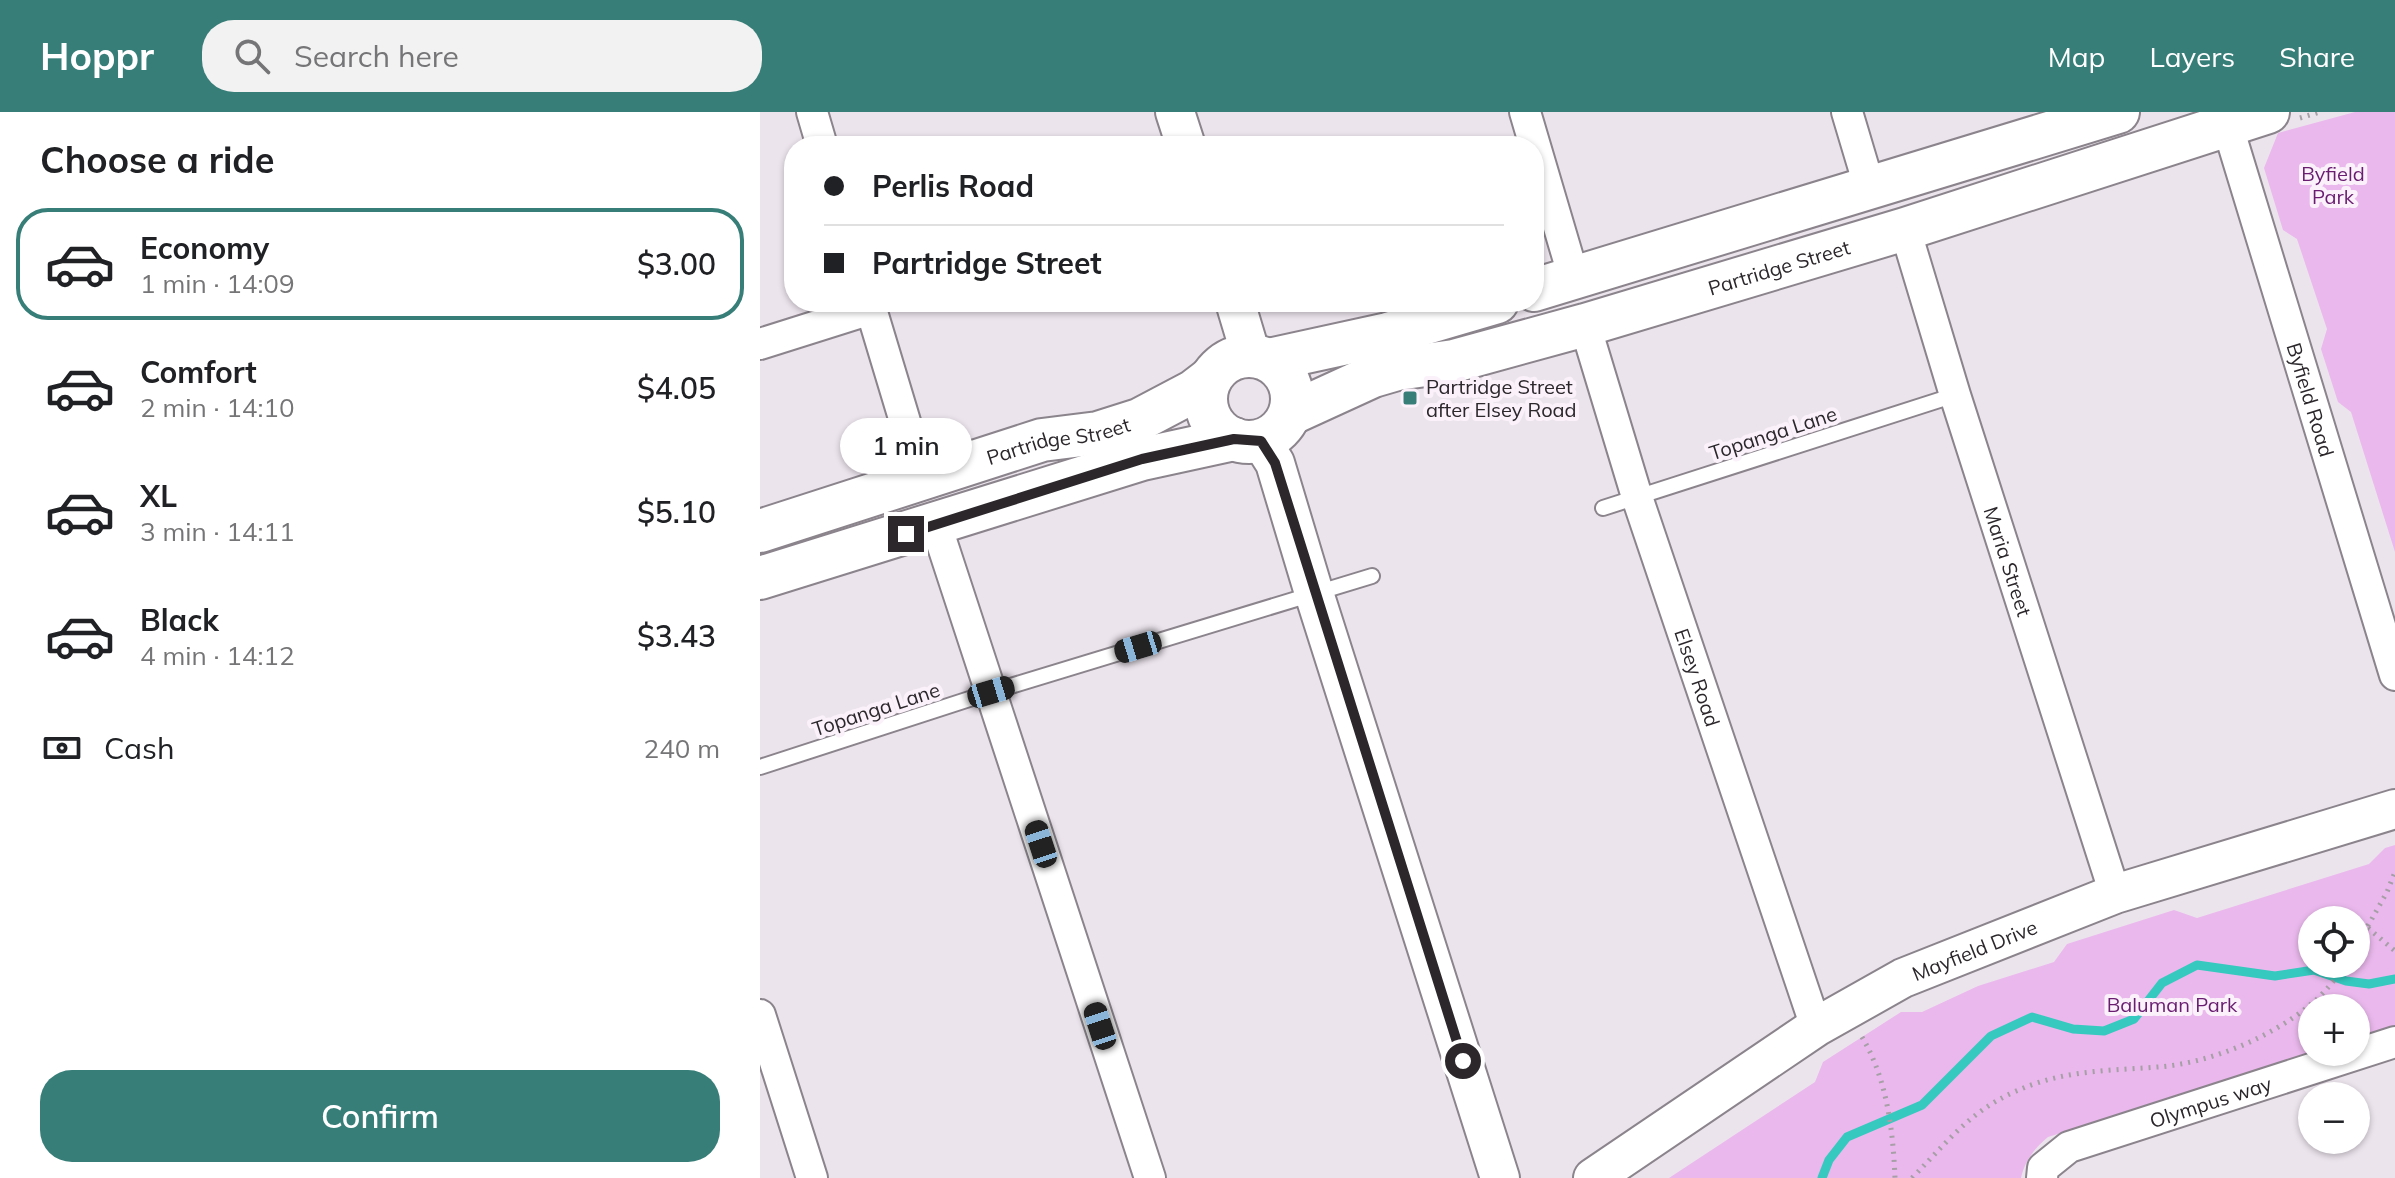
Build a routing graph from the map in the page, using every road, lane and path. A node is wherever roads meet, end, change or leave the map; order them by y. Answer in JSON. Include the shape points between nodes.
{"nodes":[{"id":1,"x":812,"y":112,"type":"edge"},
{"id":2,"x":1175,"y":112,"type":"edge"},
{"id":3,"x":1847,"y":112,"type":"edge"},
{"id":4,"x":2118,"y":112,"type":"edge"},
{"id":5,"x":2268,"y":112,"type":"edge"},
{"id":6,"x":1531,"y":114,"type":"edge"},
{"id":7,"x":2227,"y":124,"type":"junction"},
{"id":8,"x":819,"y":136,"type":"edge"},
{"id":9,"x":1183,"y":136,"type":"edge"},
{"id":10,"x":1537,"y":136,"type":"edge"},
{"id":11,"x":1544,"y":164,"type":"edge"},
{"id":12,"x":1870,"y":189,"type":"junction"},
{"id":13,"x":1905,"y":229,"type":"junction"},
{"id":14,"x":1574,"y":278,"type":"junction"},
{"id":15,"x":1544,"y":287,"type":"edge"},
{"id":16,"x":850,"y":312,"type":"edge"},
{"id":17,"x":872,"y":312,"type":"edge"},
{"id":18,"x":1238,"y":312,"type":"edge"},
{"id":19,"x":1463,"y":312,"type":"edge"},
{"id":20,"x":1585,"y":325,"type":"junction"},
{"id":21,"x":760,"y":344,"type":"edge"},
{"id":22,"x":1241,"y":365,"type":"junction"},
{"id":23,"x":1955,"y":395,"type":"junction"},
{"id":24,"x":1261,"y":431,"type":"junction"},
{"id":25,"x":922,"y":478,"type":"junction"},
{"id":26,"x":1637,"y":497,"type":"junction"},
{"id":27,"x":1603,"y":508,"type":"dead end"},
{"id":28,"x":936,"y":525,"type":"junction"},
{"id":29,"x":760,"y":531,"type":"edge"},
{"id":30,"x":1372,"y":576,"type":"dead end"},
{"id":31,"x":760,"y":578,"type":"edge"},
{"id":32,"x":1314,"y":593,"type":"junction"},
{"id":33,"x":2395,"y":675,"type":"edge"},
{"id":34,"x":991,"y":692,"type":"junction"},
{"id":35,"x":760,"y":767,"type":"edge"},
{"id":36,"x":2395,"y":809,"type":"edge"},
{"id":37,"x":2395,"y":872,"type":"edge"},
{"id":38,"x":2115,"y":894,"type":"junction"},
{"id":39,"x":2370,"y":924,"type":"edge"},
{"id":40,"x":2370,"y":930,"type":"edge"},
{"id":41,"x":2395,"y":951,"type":"edge"},
{"id":42,"x":2335,"y":978,"type":"edge"},
{"id":43,"x":760,"y":1015,"type":"edge"},
{"id":44,"x":1816,"y":1027,"type":"junction"},
{"id":45,"x":1858,"y":1029,"type":"dead end"},
{"id":46,"x":2395,"y":1042,"type":"edge"},
{"id":47,"x":812,"y":1178,"type":"edge"},
{"id":48,"x":1150,"y":1178,"type":"edge"},
{"id":49,"x":1500,"y":1178,"type":"edge"},
{"id":50,"x":1593,"y":1178,"type":"edge"},
{"id":51,"x":1895,"y":1178,"type":"edge"},
{"id":52,"x":1912,"y":1178,"type":"edge"},
{"id":53,"x":2042,"y":1178,"type":"edge"}],
"edges":[{"from":1,"to":8,"type":"street"},
{"from":2,"to":9,"type":"street"},
{"from":3,"to":12,"type":"street"},
{"from":4,"to":12,"type":"main road"},
{"from":5,"to":7,"type":"main road","name":"Partridge Street"},
{"from":6,"to":10,"type":"street"},
{"from":7,"to":13,"type":"main road","name":"Partridge Street"},
{"from":7,"to":33,"type":"street","name":"Byfield Road"},
{"from":11,"to":14,"type":"street"},
{"from":12,"to":14,"type":"main road"},
{"from":13,"to":20,"type":"main road","name":"Partridge Street"},
{"from":13,"to":23,"type":"street","name":"Maria Street"},
{"from":14,"to":15,"type":"main road"},
{"from":16,"to":21,"type":"street"},
{"from":17,"to":25,"type":"street"},
{"from":18,"to":22,"type":"street","via":[[1247,342]]},
{"from":19,"to":22,"type":"main road","name":"Partridge Street"},
{"from":20,"to":24,"type":"main road","name":"Partridge Street","via":[[1454,361],[1373,376]]},
{"from":20,"to":26,"type":"street","name":"Elsey Road"},
{"from":22,"to":24,"type":"main road","via":[[1280,369],[1288,380],[1293,401]]},
{"from":22,"to":24,"type":"main road","via":[[1206,397],[1210,417],[1217,428]]},
{"from":22,"to":25,"type":"main road","name":"Partridge Street","via":[[1139,420],[1098,433],[1042,440]]},
{"from":23,"to":26,"type":"lane","name":"Topanga Lane"},
{"from":23,"to":38,"type":"street","name":"Maria Street"},
{"from":24,"to":28,"type":"main road","name":"Partridge Street","via":[[1142,459]]},
{"from":24,"to":32,"type":"street"},
{"from":25,"to":29,"type":"main road","name":"Partridge Street"},
{"from":26,"to":27,"type":"lane","name":"Topanga Lane"},
{"from":26,"to":44,"type":"street","name":"Elsey Road"},
{"from":28,"to":31,"type":"main road","name":"Partridge Street"},
{"from":28,"to":34,"type":"street"},
{"from":30,"to":32,"type":"lane","name":"Topanga Lane"},
{"from":32,"to":34,"type":"lane","name":"Topanga Lane"},
{"from":32,"to":49,"type":"street"},
{"from":34,"to":35,"type":"lane","name":"Topanga Lane"},
{"from":34,"to":48,"type":"street"},
{"from":36,"to":38,"type":"street","name":"Mayfield Drive"},
{"from":37,"to":39,"type":"path"},
{"from":38,"to":44,"type":"street","name":"Mayfield Drive","via":[[1903,978]]},
{"from":40,"to":41,"type":"path"},
{"from":42,"to":52,"type":"path","via":[[2311,1005],[2230,1049],[2173,1065],[2080,1073],[2016,1091],[1978,1111]]},
{"from":43,"to":47,"type":"street"},
{"from":44,"to":50,"type":"street","name":"Mayfield Drive"},
{"from":45,"to":51,"type":"path","via":[[1874,1056],[1892,1126]]},
{"from":46,"to":53,"type":"street","name":"Olympus way","via":[[2069,1147],[2043,1168]]}]}
